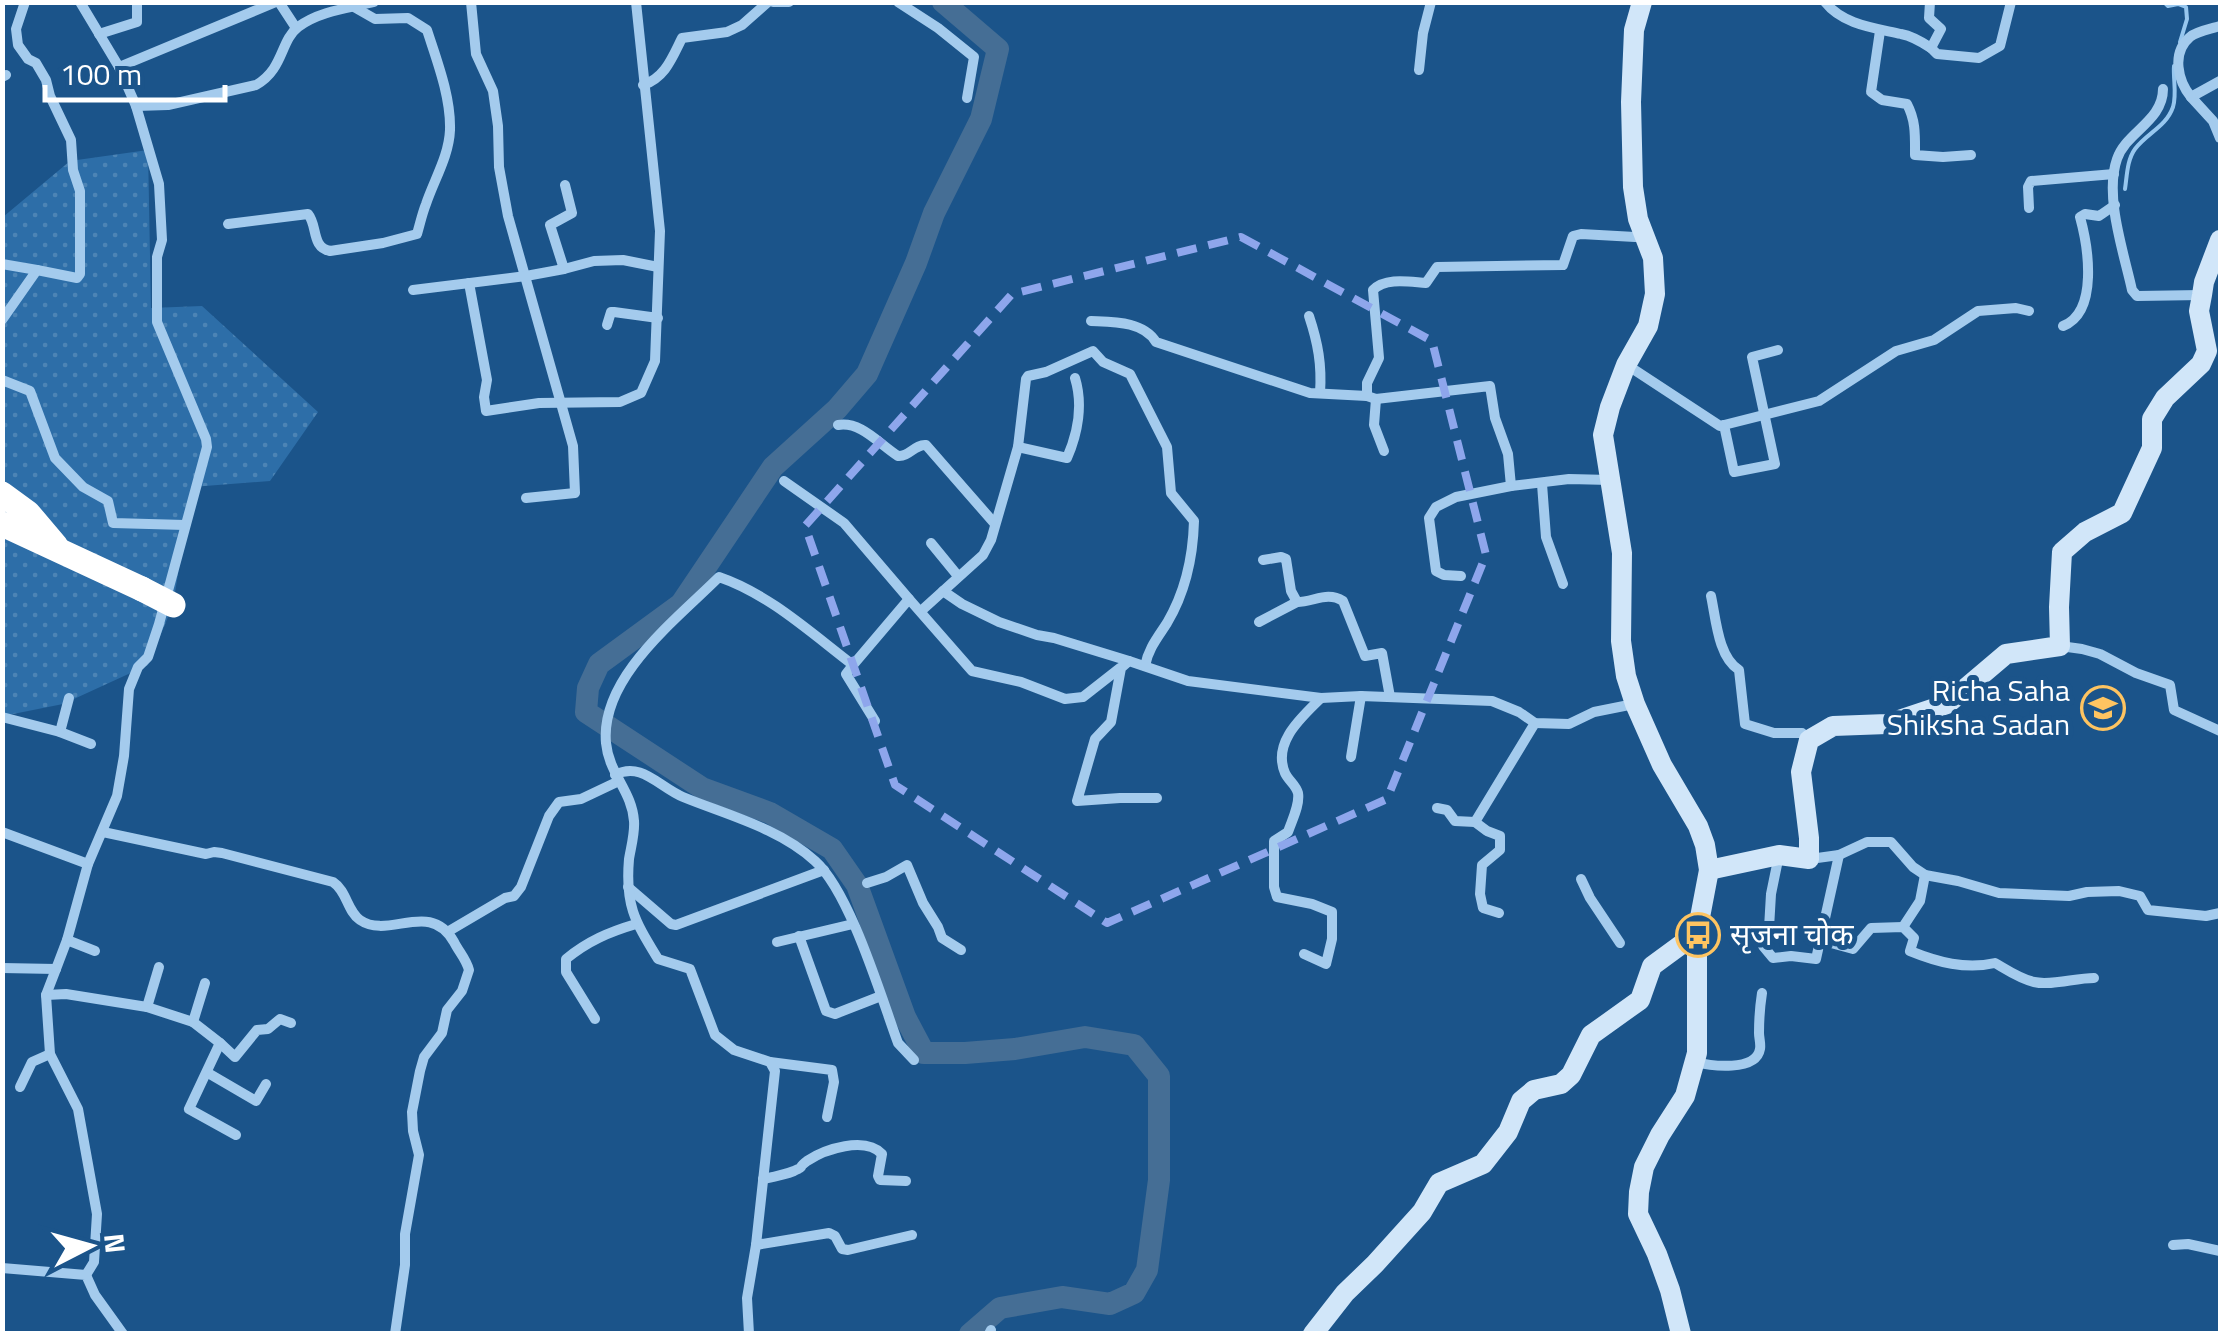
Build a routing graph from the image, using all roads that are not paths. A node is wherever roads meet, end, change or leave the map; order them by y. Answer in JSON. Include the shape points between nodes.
{"nodes":[{"id":1,"x":25,"y":2,"type":"edge"},
{"id":2,"x":80,"y":2,"type":"edge"},
{"id":3,"x":137,"y":2,"type":"edge"},
{"id":4,"x":278,"y":2,"type":"edge"},
{"id":5,"x":374,"y":2,"type":"edge"},
{"id":6,"x":470,"y":2,"type":"edge"},
{"id":7,"x":636,"y":2,"type":"edge"},
{"id":8,"x":770,"y":2,"type":"edge"},
{"id":9,"x":789,"y":2,"type":"edge"},
{"id":10,"x":898,"y":2,"type":"edge"},
{"id":11,"x":1431,"y":2,"type":"edge"},
{"id":12,"x":1642,"y":2,"type":"edge"},
{"id":13,"x":1825,"y":2,"type":"edge"},
{"id":14,"x":1930,"y":2,"type":"edge"},
{"id":15,"x":2010,"y":2,"type":"edge"},
{"id":16,"x":354,"y":7,"type":"junction"},
{"id":17,"x":2220,"y":26,"type":"edge"},
{"id":18,"x":296,"y":28,"type":"junction"},
{"id":19,"x":1880,"y":31,"type":"junction"},
{"id":20,"x":99,"y":34,"type":"junction"},
{"id":21,"x":1932,"y":48,"type":"junction"},
{"id":22,"x":119,"y":67,"type":"junction"},
{"id":23,"x":1419,"y":70,"type":"dead end"},
{"id":24,"x":2220,"y":81,"type":"edge"},
{"id":25,"x":643,"y":85,"type":"junction"},
{"id":26,"x":2163,"y":89,"type":"dead end"},
{"id":27,"x":2191,"y":97,"type":"junction"},
{"id":28,"x":967,"y":98,"type":"dead end"},
{"id":29,"x":136,"y":106,"type":"junction"},
{"id":30,"x":2220,"y":138,"type":"edge"},
{"id":31,"x":1971,"y":155,"type":"dead end"},
{"id":32,"x":2114,"y":174,"type":"junction"},
{"id":33,"x":565,"y":185,"type":"dead end"},
{"id":34,"x":2115,"y":205,"type":"junction"},
{"id":35,"x":2029,"y":208,"type":"dead end"},
{"id":36,"x":228,"y":224,"type":"dead end"},
{"id":37,"x":1645,"y":235,"type":"junction"},
{"id":38,"x":2220,"y":240,"type":"edge"},
{"id":39,"x":2,"y":264,"type":"edge"},
{"id":40,"x":658,"y":267,"type":"junction"},
{"id":41,"x":564,"y":269,"type":"junction"},
{"id":42,"x":36,"y":270,"type":"junction"},
{"id":43,"x":526,"y":276,"type":"junction"},
{"id":44,"x":469,"y":284,"type":"junction"},
{"id":45,"x":413,"y":290,"type":"dead end"},
{"id":46,"x":2202,"y":295,"type":"junction"},
{"id":47,"x":2029,"y":312,"type":"dead end"},
{"id":48,"x":1309,"y":316,"type":"dead end"},
{"id":49,"x":658,"y":318,"type":"junction"},
{"id":50,"x":2,"y":320,"type":"edge"},
{"id":51,"x":1090,"y":321,"type":"dead end"},
{"id":52,"x":607,"y":325,"type":"dead end"},
{"id":53,"x":2063,"y":326,"type":"dead end"},
{"id":54,"x":1778,"y":350,"type":"dead end"},
{"id":55,"x":1626,"y":365,"type":"junction"},
{"id":56,"x":1074,"y":378,"type":"dead end"},
{"id":57,"x":2,"y":380,"type":"edge"},
{"id":58,"x":1320,"y":394,"type":"junction"},
{"id":59,"x":1372,"y":398,"type":"junction"},
{"id":60,"x":561,"y":402,"type":"junction"},
{"id":61,"x":1765,"y":416,"type":"junction"},
{"id":62,"x":838,"y":425,"type":"dead end"},
{"id":63,"x":1724,"y":425,"type":"junction"},
{"id":64,"x":1018,"y":447,"type":"junction"},
{"id":65,"x":1384,"y":451,"type":"dead end"},
{"id":66,"x":1611,"y":480,"type":"junction"},
{"id":67,"x":784,"y":482,"type":"dead end"},
{"id":68,"x":1542,"y":484,"type":"junction"},
{"id":69,"x":1510,"y":486,"type":"junction"},
{"id":70,"x":2,"y":494,"type":"edge"},
{"id":71,"x":526,"y":498,"type":"dead end"},
{"id":72,"x":2,"y":512,"type":"edge"},
{"id":73,"x":2,"y":524,"type":"edge"},
{"id":74,"x":995,"y":524,"type":"junction"},
{"id":75,"x":185,"y":525,"type":"junction"},
{"id":76,"x":931,"y":542,"type":"dead end"},
{"id":77,"x":59,"y":549,"type":"junction"},
{"id":78,"x":1263,"y":560,"type":"dead end"},
{"id":79,"x":958,"y":576,"type":"junction"},
{"id":80,"x":1461,"y":576,"type":"dead end"},
{"id":81,"x":1564,"y":584,"type":"dead end"},
{"id":82,"x":943,"y":591,"type":"junction"},
{"id":83,"x":1711,"y":596,"type":"dead end"},
{"id":84,"x":909,"y":599,"type":"junction"},
{"id":85,"x":1297,"y":602,"type":"junction"},
{"id":86,"x":174,"y":605,"type":"dead end"},
{"id":87,"x":922,"y":612,"type":"junction"},
{"id":88,"x":1259,"y":622,"type":"dead end"},
{"id":89,"x":2060,"y":646,"type":"junction"},
{"id":90,"x":1125,"y":664,"type":"junction"},
{"id":91,"x":854,"y":665,"type":"junction"},
{"id":92,"x":1145,"y":666,"type":"junction"},
{"id":93,"x":1361,"y":696,"type":"junction"},
{"id":94,"x":1390,"y":697,"type":"junction"},
{"id":95,"x":69,"y":698,"type":"dead end"},
{"id":96,"x":1321,"y":698,"type":"junction"},
{"id":97,"x":1635,"y":704,"type":"junction"},
{"id":98,"x":2,"y":716,"type":"edge"},
{"id":99,"x":875,"y":721,"type":"dead end"},
{"id":100,"x":1535,"y":723,"type":"junction"},
{"id":101,"x":2220,"y":731,"type":"edge"},
{"id":102,"x":60,"y":732,"type":"junction"},
{"id":103,"x":1809,"y":740,"type":"junction"},
{"id":104,"x":91,"y":744,"type":"dead end"},
{"id":105,"x":1351,"y":757,"type":"dead end"},
{"id":106,"x":617,"y":778,"type":"junction"},
{"id":107,"x":1157,"y":798,"type":"dead end"},
{"id":108,"x":1438,"y":808,"type":"dead end"},
{"id":109,"x":1476,"y":822,"type":"junction"},
{"id":110,"x":2,"y":832,"type":"edge"},
{"id":111,"x":103,"y":832,"type":"junction"},
{"id":112,"x":1779,"y":856,"type":"junction"},
{"id":113,"x":1839,"y":856,"type":"junction"},
{"id":114,"x":1808,"y":859,"type":"junction"},
{"id":115,"x":88,"y":864,"type":"junction"},
{"id":116,"x":824,"y":870,"type":"junction"},
{"id":117,"x":1709,"y":870,"type":"junction"},
{"id":118,"x":1924,"y":875,"type":"junction"},
{"id":119,"x":1581,"y":879,"type":"dead end"},
{"id":120,"x":867,"y":883,"type":"dead end"},
{"id":121,"x":628,"y":887,"type":"junction"},
{"id":122,"x":1499,"y":912,"type":"dead end"},
{"id":123,"x":2220,"y":913,"type":"edge"},
{"id":124,"x":636,"y":924,"type":"junction"},
{"id":125,"x":852,"y":924,"type":"junction"},
{"id":126,"x":1902,"y":926,"type":"junction"},
{"id":127,"x":449,"y":931,"type":"junction"},
{"id":128,"x":1696,"y":932,"type":"junction"},
{"id":129,"x":799,"y":936,"type":"junction"},
{"id":130,"x":67,"y":940,"type":"junction"},
{"id":131,"x":1820,"y":940,"type":"junction"},
{"id":132,"x":776,"y":942,"type":"dead end"},
{"id":133,"x":1620,"y":943,"type":"dead end"},
{"id":134,"x":962,"y":950,"type":"dead end"},
{"id":135,"x":96,"y":951,"type":"dead end"},
{"id":136,"x":1304,"y":954,"type":"dead end"},
{"id":137,"x":159,"y":967,"type":"dead end"},
{"id":138,"x":2,"y":968,"type":"edge"},
{"id":139,"x":56,"y":968,"type":"junction"},
{"id":140,"x":2094,"y":978,"type":"dead end"},
{"id":141,"x":205,"y":983,"type":"dead end"},
{"id":142,"x":1762,"y":993,"type":"dead end"},
{"id":143,"x":46,"y":995,"type":"junction"},
{"id":144,"x":881,"y":996,"type":"junction"},
{"id":145,"x":147,"y":1007,"type":"junction"},
{"id":146,"x":595,"y":1020,"type":"dead end"},
{"id":147,"x":194,"y":1022,"type":"junction"},
{"id":148,"x":291,"y":1022,"type":"dead end"},
{"id":149,"x":220,"y":1043,"type":"junction"},
{"id":150,"x":50,"y":1054,"type":"junction"},
{"id":151,"x":914,"y":1060,"type":"dead end"},
{"id":152,"x":1694,"y":1061,"type":"junction"},
{"id":153,"x":770,"y":1062,"type":"junction"},
{"id":154,"x":208,"y":1073,"type":"junction"},
{"id":155,"x":266,"y":1084,"type":"dead end"},
{"id":156,"x":20,"y":1087,"type":"dead end"},
{"id":157,"x":827,"y":1118,"type":"dead end"},
{"id":158,"x":236,"y":1135,"type":"dead end"},
{"id":159,"x":763,"y":1179,"type":"junction"},
{"id":160,"x":906,"y":1181,"type":"dead end"},
{"id":161,"x":912,"y":1236,"type":"dead end"},
{"id":162,"x":756,"y":1245,"type":"junction"},
{"id":163,"x":2173,"y":1245,"type":"dead end"},
{"id":164,"x":2220,"y":1251,"type":"edge"},
{"id":165,"x":2,"y":1268,"type":"edge"},
{"id":166,"x":86,"y":1275,"type":"junction"},
{"id":167,"x":123,"y":1334,"type":"edge"},
{"id":168,"x":395,"y":1334,"type":"edge"},
{"id":169,"x":749,"y":1334,"type":"edge"},
{"id":170,"x":1313,"y":1334,"type":"edge"},
{"id":171,"x":1681,"y":1334,"type":"edge"}],
"edges":[{"from":1,"to":42,"type":"street","via":[[18,46],[46,80],[71,140],[81,204],[80,274]]},
{"from":2,"to":20,"type":"street"},
{"from":3,"to":20,"type":"street","via":[[138,22]]},
{"from":4,"to":18,"type":"street"},
{"from":4,"to":22,"type":"street"},
{"from":5,"to":16,"type":"street"},
{"from":6,"to":43,"type":"street","via":[[476,54],[493,91],[508,216]]},
{"from":7,"to":25,"type":"street"},
{"from":8,"to":9,"type":"street"},
{"from":8,"to":25,"type":"street","via":[[727,32],[682,38],[667,69]]},
{"from":10,"to":28,"type":"street","via":[[974,56]]},
{"from":11,"to":23,"type":"street"},
{"from":12,"to":37,"type":"street","via":[[1631,102],[1634,206]]},
{"from":13,"to":19,"type":"street"},
{"from":14,"to":21,"type":"street","via":[[1929,18],[1941,29]]},
{"from":15,"to":21,"type":"street","via":[[2000,46],[1979,58]]},
{"from":16,"to":18,"type":"street"},
{"from":16,"to":36,"type":"street","via":[[375,19],[408,18],[427,30],[438,64],[450,130],[417,234],[330,251],[317,244],[308,214]]},
{"from":17,"to":27,"type":"street","via":[[2190,37],[2181,50],[2178,72]]},
{"from":18,"to":29,"type":"street","via":[[274,70],[256,85]]},
{"from":19,"to":21,"type":"street"},
{"from":19,"to":31,"type":"street","via":[[1871,92],[1907,104],[1915,155]]},
{"from":20,"to":22,"type":"street"},
{"from":22,"to":29,"type":"street"},
{"from":24,"to":27,"type":"street"},
{"from":25,"to":40,"type":"street"},
{"from":26,"to":32,"type":"street","via":[[2152,118],[2118,156]]},
{"from":27,"to":30,"type":"street"},
{"from":29,"to":75,"type":"street","via":[[159,184],[157,322],[206,439]]},
{"from":32,"to":34,"type":"street"},
{"from":32,"to":35,"type":"street","via":[[2031,181]]},
{"from":33,"to":41,"type":"street","via":[[572,212],[550,226]]},
{"from":34,"to":46,"type":"street","via":[[2137,296]]},
{"from":34,"to":53,"type":"street","via":[[2100,216],[2080,217],[2088,294],[2079,314]]},
{"from":37,"to":55,"type":"street","via":[[1655,294],[1648,326]]},
{"from":37,"to":59,"type":"street","via":[[1573,236],[1563,266],[1438,267],[1426,283],[1380,284],[1374,290],[1379,358],[1367,383]]},
{"from":38,"to":46,"type":"street"},
{"from":39,"to":42,"type":"street"},
{"from":40,"to":41,"type":"street","via":[[594,260]]},
{"from":40,"to":49,"type":"street"},
{"from":41,"to":43,"type":"street"},
{"from":42,"to":50,"type":"street"},
{"from":43,"to":44,"type":"street"},
{"from":43,"to":60,"type":"street"},
{"from":44,"to":45,"type":"street"},
{"from":44,"to":60,"type":"street","via":[[486,411]]},
{"from":46,"to":89,"type":"street","via":[[2207,351],[2152,420],[2152,448],[2122,513],[2062,552]]},
{"from":47,"to":61,"type":"street","via":[[1978,311],[1934,340],[1896,351],[1819,402]]},
{"from":48,"to":58,"type":"street","via":[[1320,357]]},
{"from":49,"to":52,"type":"street","via":[[610,312]]},
{"from":49,"to":60,"type":"street","via":[[656,361],[640,393],[620,402]]},
{"from":51,"to":58,"type":"street","via":[[1133,326],[1156,342]]},
{"from":54,"to":61,"type":"street","via":[[1752,357]]},
{"from":55,"to":63,"type":"street"},
{"from":55,"to":66,"type":"street","via":[[1603,434]]},
{"from":56,"to":64,"type":"street","via":[[1080,409],[1066,458]]},
{"from":57,"to":75,"type":"street","via":[[30,391],[55,458],[108,501],[112,523]]},
{"from":58,"to":59,"type":"street"},
{"from":59,"to":65,"type":"street"},
{"from":59,"to":69,"type":"street","via":[[1490,386]]},
{"from":60,"to":71,"type":"street","via":[[574,446],[576,493]]},
{"from":61,"to":63,"type":"street"},
{"from":61,"to":63,"type":"street","via":[[1775,464],[1734,472]]},
{"from":62,"to":74,"type":"street","via":[[858,427],[898,456],[926,445]]},
{"from":64,"to":74,"type":"street"},
{"from":64,"to":92,"type":"street","via":[[1028,376],[1093,351],[1130,374],[1168,447],[1171,492],[1194,521],[1188,580]]},
{"from":66,"to":68,"type":"street"},
{"from":66,"to":97,"type":"street","via":[[1622,553],[1622,658]]},
{"from":67,"to":84,"type":"street","via":[[844,523]]},
{"from":68,"to":69,"type":"street"},
{"from":68,"to":81,"type":"street","via":[[1546,536]]},
{"from":69,"to":80,"type":"street","via":[[1456,496],[1430,518],[1436,572]]},
{"from":70,"to":77,"type":"highway","via":[[28,512]]},
{"from":72,"to":77,"type":"highway"},
{"from":73,"to":77,"type":"highway"},
{"from":74,"to":79,"type":"street","via":[[983,555]]},
{"from":75,"to":111,"type":"street","via":[[148,657],[129,690],[117,796]]},
{"from":76,"to":79,"type":"street"},
{"from":77,"to":86,"type":"highway","bridge":true},
{"from":78,"to":85,"type":"street","via":[[1286,559]]},
{"from":79,"to":82,"type":"street"},
{"from":82,"to":87,"type":"street"},
{"from":82,"to":90,"type":"street","via":[[999,622]]},
{"from":83,"to":103,"type":"street","via":[[1723,648],[1739,670],[1744,724],[1802,733]]},
{"from":84,"to":87,"type":"street"},
{"from":84,"to":91,"type":"street"},
{"from":85,"to":88,"type":"street"},
{"from":85,"to":94,"type":"street","via":[[1321,596],[1343,601],[1365,656],[1382,653]]},
{"from":87,"to":90,"type":"street","via":[[972,671],[1065,699],[1083,697]]},
{"from":89,"to":101,"type":"street","via":[[2100,654],[2170,685],[2174,710]]},
{"from":89,"to":103,"type":"street","via":[[2006,654],[1947,704],[1887,724],[1833,726]]},
{"from":90,"to":92,"type":"street"},
{"from":90,"to":107,"type":"street","via":[[1111,722],[1094,739],[1077,801]]},
{"from":91,"to":99,"type":"street","via":[[846,674]]},
{"from":91,"to":106,"type":"street","via":[[772,604],[718,577],[630,667],[613,701],[606,742]]},
{"from":92,"to":96,"type":"street","via":[[1188,681]]},
{"from":93,"to":94,"type":"street"},
{"from":93,"to":96,"type":"street"},
{"from":93,"to":105,"type":"street"},
{"from":94,"to":100,"type":"street","via":[[1492,701]]},
{"from":95,"to":102,"type":"street"},
{"from":96,"to":136,"type":"street","via":[[1283,748],[1297,806],[1288,832],[1274,841],[1272,862],[1277,897],[1332,912],[1326,964]]},
{"from":97,"to":100,"type":"street","via":[[1569,724]]},
{"from":97,"to":117,"type":"street","via":[[1698,826]]},
{"from":98,"to":102,"type":"street"},
{"from":100,"to":109,"type":"street"},
{"from":102,"to":104,"type":"street"},
{"from":103,"to":114,"type":"street","via":[[1800,772]]},
{"from":106,"to":116,"type":"street","via":[[626,769],[638,770],[670,791],[770,832]]},
{"from":106,"to":121,"type":"street","via":[[630,795],[635,826]]},
{"from":106,"to":127,"type":"street","via":[[580,799],[559,802],[522,887]]},
{"from":108,"to":109,"type":"street","via":[[1455,821]]},
{"from":109,"to":122,"type":"street","via":[[1500,836],[1500,850],[1482,865],[1480,894],[1483,908]]},
{"from":110,"to":115,"type":"street"},
{"from":111,"to":115,"type":"street"},
{"from":111,"to":127,"type":"street","via":[[333,882],[365,924],[426,920]]},
{"from":112,"to":114,"type":"street"},
{"from":112,"to":117,"type":"street"},
{"from":112,"to":131,"type":"street","via":[[1764,946],[1773,958],[1816,959]]},
{"from":113,"to":114,"type":"street"},
{"from":113,"to":118,"type":"street","via":[[1867,842],[1891,842]]},
{"from":113,"to":131,"type":"street"},
{"from":115,"to":130,"type":"street"},
{"from":116,"to":121,"type":"street","via":[[676,925]]},
{"from":116,"to":125,"type":"street"},
{"from":117,"to":128,"type":"street"},
{"from":118,"to":123,"type":"street","via":[[1999,892],[2119,892],[2140,896],[2148,910]]},
{"from":118,"to":126,"type":"street","via":[[1920,901]]},
{"from":119,"to":133,"type":"street"},
{"from":120,"to":134,"type":"street","via":[[907,865],[942,938]]},
{"from":121,"to":124,"type":"street"},
{"from":124,"to":146,"type":"street","via":[[595,938],[566,958],[566,972]]},
{"from":124,"to":153,"type":"street","via":[[658,959],[690,969],[715,1035],[734,1050]]},
{"from":125,"to":129,"type":"street"},
{"from":125,"to":144,"type":"street"},
{"from":126,"to":131,"type":"street","via":[[1871,928],[1854,949]]},
{"from":126,"to":140,"type":"street","via":[[1914,938],[1910,951],[1933,960],[1996,963],[2037,984]]},
{"from":127,"to":168,"type":"street","via":[[469,970],[420,1071],[412,1112],[419,1155]]},
{"from":128,"to":152,"type":"street"},
{"from":128,"to":170,"type":"street","via":[[1652,966],[1640,1000],[1591,1036],[1571,1076],[1522,1101],[1483,1164],[1439,1183],[1422,1212]]},
{"from":129,"to":132,"type":"street"},
{"from":129,"to":144,"type":"street","via":[[826,1011]]},
{"from":130,"to":135,"type":"street"},
{"from":130,"to":139,"type":"street"},
{"from":137,"to":145,"type":"street"},
{"from":138,"to":139,"type":"street"},
{"from":139,"to":143,"type":"street"},
{"from":141,"to":147,"type":"street"},
{"from":142,"to":152,"type":"street","via":[[1755,1059],[1716,1067]]},
{"from":143,"to":145,"type":"street"},
{"from":143,"to":150,"type":"street"},
{"from":144,"to":151,"type":"street","via":[[898,1043]]},
{"from":145,"to":147,"type":"street"},
{"from":147,"to":149,"type":"street"},
{"from":148,"to":149,"type":"street","via":[[280,1019],[257,1030],[235,1058]]},
{"from":149,"to":154,"type":"street"},
{"from":150,"to":156,"type":"street","via":[[32,1062]]},
{"from":150,"to":166,"type":"street","via":[[78,1109],[92,1176],[97,1214],[94,1262]]},
{"from":152,"to":171,"type":"street","via":[[1684,1096],[1644,1166],[1639,1192],[1638,1214]]},
{"from":153,"to":157,"type":"street","via":[[832,1070]]},
{"from":153,"to":159,"type":"street","via":[[776,1078]]},
{"from":154,"to":155,"type":"street","via":[[256,1101]]},
{"from":154,"to":158,"type":"street","via":[[189,1109]]},
{"from":159,"to":160,"type":"street","via":[[799,1169],[834,1148],[864,1146],[882,1154],[880,1180]]},
{"from":159,"to":162,"type":"street"},
{"from":161,"to":162,"type":"street","via":[[848,1250],[829,1234]]},
{"from":162,"to":169,"type":"street"},
{"from":163,"to":164,"type":"street"},
{"from":165,"to":166,"type":"street"},
{"from":166,"to":167,"type":"street"}]}
